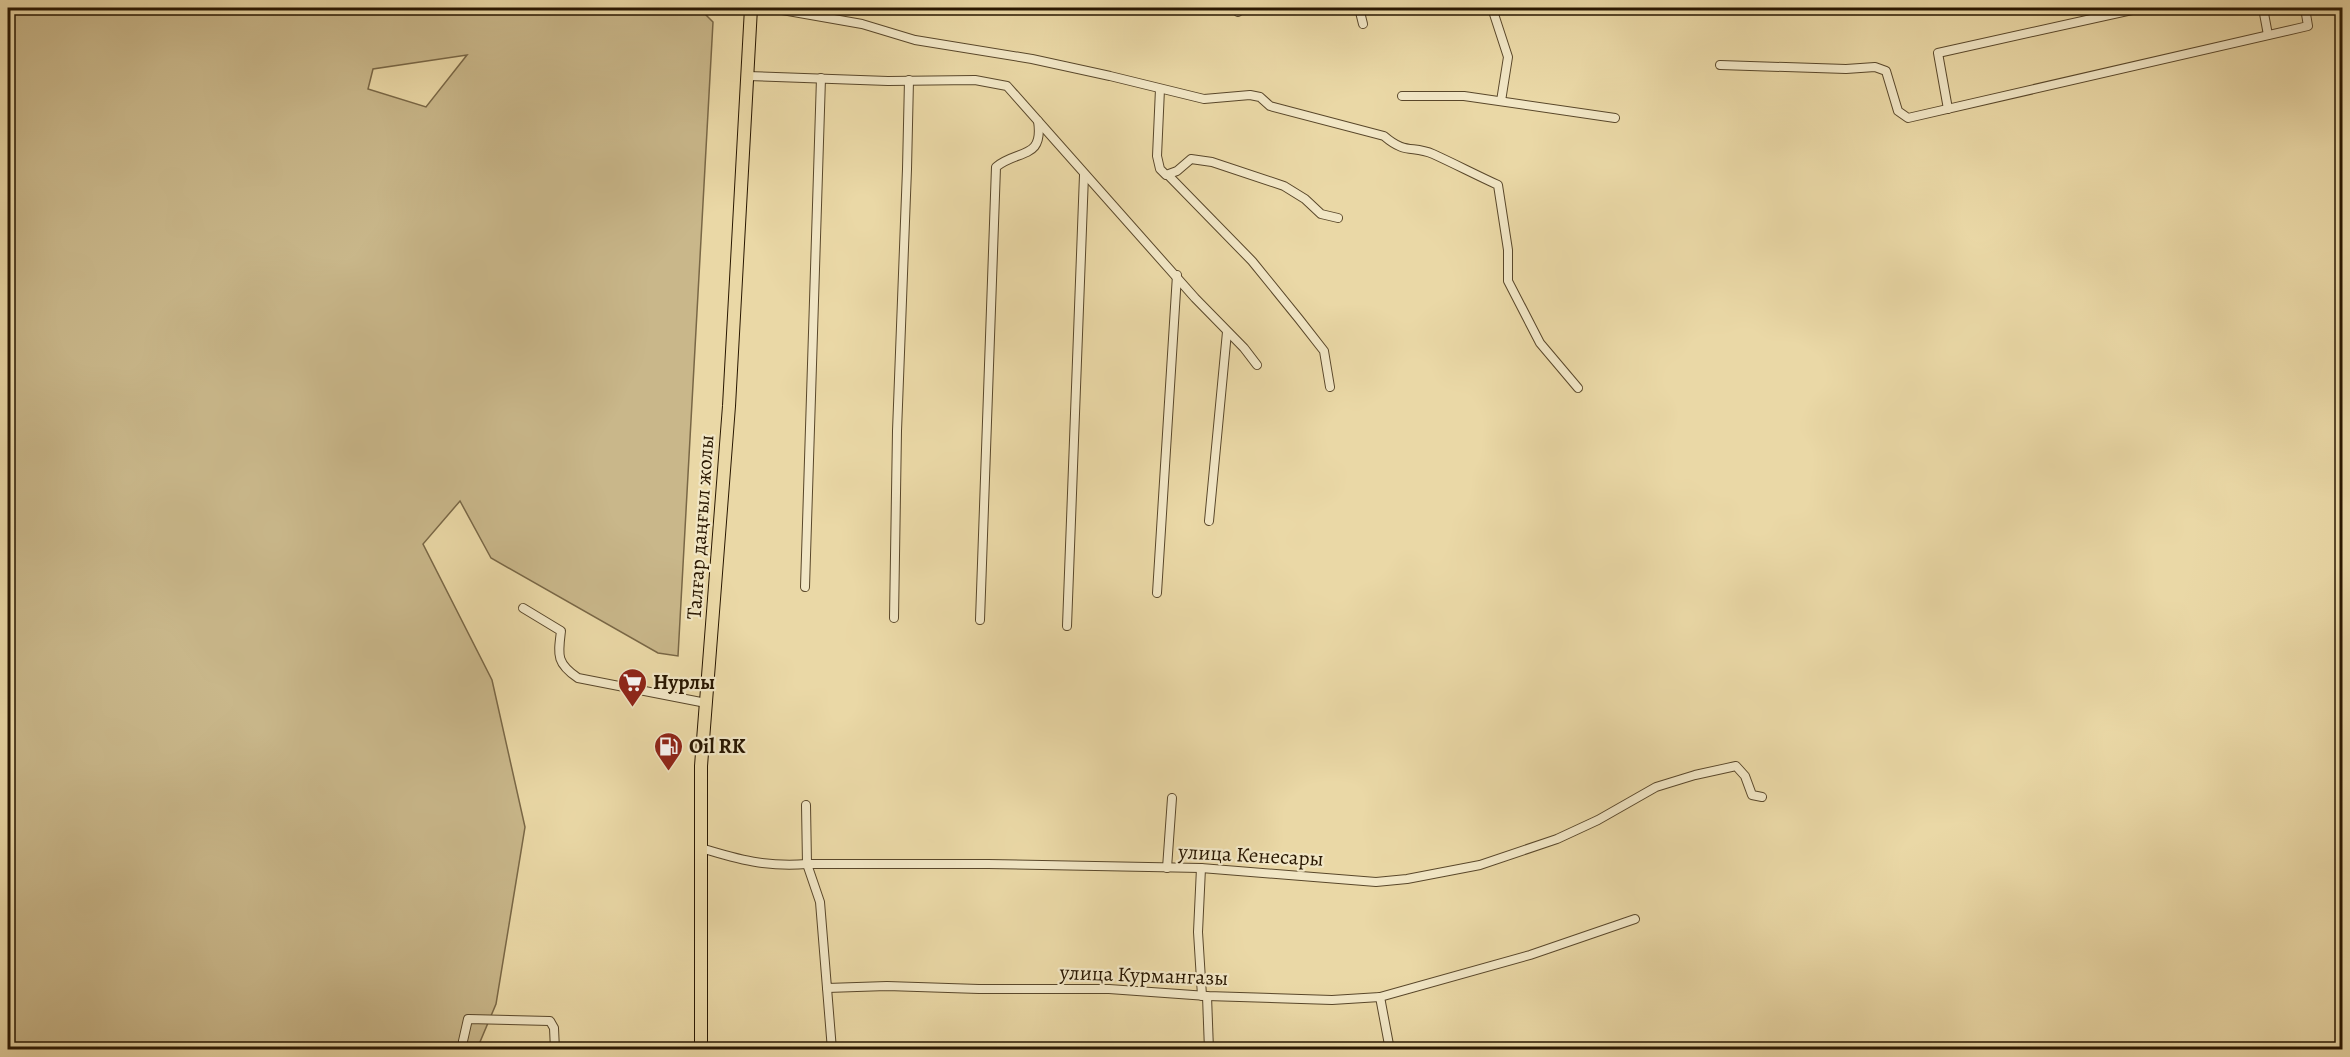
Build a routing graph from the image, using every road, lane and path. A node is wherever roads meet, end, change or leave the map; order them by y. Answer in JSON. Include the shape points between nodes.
{"nodes":[{"id":1,"x":751,"y":8,"type":"edge"},
{"id":2,"x":771,"y":8,"type":"edge"},
{"id":3,"x":1359,"y":8,"type":"edge"},
{"id":4,"x":1492,"y":8,"type":"edge"},
{"id":5,"x":2141,"y":8,"type":"edge"},
{"id":6,"x":2263,"y":8,"type":"edge"},
{"id":7,"x":2305,"y":8,"type":"edge"},
{"id":8,"x":1363,"y":24,"type":"dead end"},
{"id":9,"x":2268,"y":35,"type":"junction"},
{"id":10,"x":1720,"y":65,"type":"dead end"},
{"id":11,"x":747,"y":76,"type":"junction"},
{"id":12,"x":821,"y":78,"type":"junction"},
{"id":13,"x":909,"y":80,"type":"junction"},
{"id":14,"x":1160,"y":89,"type":"junction"},
{"id":15,"x":1402,"y":96,"type":"dead end"},
{"id":16,"x":1502,"y":100,"type":"junction"},
{"id":17,"x":1948,"y":109,"type":"junction"},
{"id":18,"x":1615,"y":118,"type":"dead end"},
{"id":19,"x":1037,"y":119,"type":"junction"},
{"id":20,"x":1084,"y":175,"type":"junction"},
{"id":21,"x":1168,"y":175,"type":"junction"},
{"id":22,"x":1338,"y":218,"type":"dead end"},
{"id":23,"x":1177,"y":275,"type":"junction"},
{"id":24,"x":1227,"y":332,"type":"junction"},
{"id":25,"x":1257,"y":365,"type":"dead end"},
{"id":26,"x":1330,"y":387,"type":"dead end"},
{"id":27,"x":1578,"y":388,"type":"dead end"},
{"id":28,"x":1209,"y":521,"type":"dead end"},
{"id":29,"x":805,"y":587,"type":"dead end"},
{"id":30,"x":1157,"y":593,"type":"dead end"},
{"id":31,"x":524,"y":608,"type":"dead end"},
{"id":32,"x":894,"y":618,"type":"dead end"},
{"id":33,"x":980,"y":620,"type":"dead end"},
{"id":34,"x":1067,"y":626,"type":"dead end"},
{"id":35,"x":706,"y":703,"type":"junction"},
{"id":36,"x":1762,"y":796,"type":"dead end"},
{"id":37,"x":1172,"y":798,"type":"dead end"},
{"id":38,"x":806,"y":805,"type":"dead end"},
{"id":39,"x":701,"y":848,"type":"junction"},
{"id":40,"x":807,"y":864,"type":"junction"},
{"id":41,"x":1167,"y":868,"type":"junction"},
{"id":42,"x":1201,"y":868,"type":"junction"},
{"id":43,"x":1635,"y":919,"type":"dead end"},
{"id":44,"x":827,"y":988,"type":"junction"},
{"id":45,"x":1205,"y":996,"type":"junction"},
{"id":46,"x":1380,"y":997,"type":"junction"},
{"id":47,"x":464,"y":1041,"type":"dead end"},
{"id":48,"x":555,"y":1050,"type":"edge"},
{"id":49,"x":701,"y":1050,"type":"edge"},
{"id":50,"x":832,"y":1050,"type":"edge"},
{"id":51,"x":1209,"y":1050,"type":"edge"},
{"id":52,"x":1390,"y":1050,"type":"edge"}],
"edges":[{"from":1,"to":11,"type":"main road","name":"Талғар даңғыл жолы"},
{"from":2,"to":14,"type":"street","via":[[862,24],[915,40],[1032,59]]},
{"from":3,"to":8,"type":"street"},
{"from":4,"to":16,"type":"street","via":[[1508,57]]},
{"from":5,"to":17,"type":"street","via":[[1938,53]]},
{"from":6,"to":9,"type":"street"},
{"from":7,"to":9,"type":"street","via":[[2308,26]]},
{"from":9,"to":17,"type":"street"},
{"from":10,"to":17,"type":"street","via":[[1875,67],[1886,71],[1898,111],[1908,118]]},
{"from":11,"to":12,"type":"street"},
{"from":11,"to":35,"type":"main road","name":"Талғар даңғыл жолы","via":[[729,406]]},
{"from":12,"to":13,"type":"street"},
{"from":12,"to":29,"type":"street"},
{"from":13,"to":19,"type":"street","via":[[975,80],[1007,86]]},
{"from":13,"to":32,"type":"street"},
{"from":14,"to":21,"type":"street","via":[[1157,156],[1160,169]]},
{"from":14,"to":27,"type":"street","via":[[1204,99],[1260,97],[1270,106],[1384,136],[1408,150],[1431,153],[1498,185],[1508,250],[1508,281],[1540,343]]},
{"from":15,"to":16,"type":"street"},
{"from":16,"to":18,"type":"street"},
{"from":19,"to":20,"type":"street"},
{"from":19,"to":33,"type":"street","via":[[1039,141],[1034,149],[996,167]]},
{"from":20,"to":23,"type":"street"},
{"from":20,"to":34,"type":"street"},
{"from":21,"to":22,"type":"street","via":[[1191,159],[1212,162],[1284,186],[1321,214]]},
{"from":21,"to":26,"type":"street","via":[[1252,261],[1324,351]]},
{"from":23,"to":24,"type":"street"},
{"from":23,"to":30,"type":"street"},
{"from":24,"to":25,"type":"street"},
{"from":24,"to":28,"type":"street"},
{"from":31,"to":35,"type":"street","via":[[561,631],[558,656],[565,669],[578,678]]},
{"from":35,"to":39,"type":"main road","name":"Талғар даңғыл жолы"},
{"from":36,"to":42,"type":"street","name":"улица Кенесары","via":[[1752,795],[1745,776],[1736,766],[1695,775],[1656,787],[1557,839],[1480,866],[1407,879],[1376,882]]},
{"from":37,"to":41,"type":"street"},
{"from":38,"to":40,"type":"street"},
{"from":39,"to":40,"type":"street","name":"улица Кенесары","via":[[750,862],[777,866]]},
{"from":39,"to":49,"type":"main road","name":"Талғар даңғыл жолы"},
{"from":40,"to":41,"type":"street","name":"улица Кенесары"},
{"from":40,"to":44,"type":"street","via":[[820,902]]},
{"from":41,"to":42,"type":"street","name":"улица Кенесары"},
{"from":42,"to":45,"type":"street","via":[[1198,932]]},
{"from":43,"to":46,"type":"street","name":"улица Курмангазы","via":[[1530,955]]},
{"from":44,"to":45,"type":"street","name":"улица Курмангазы","via":[[1109,989]]},
{"from":44,"to":50,"type":"street"},
{"from":45,"to":46,"type":"street","name":"улица Курмангазы","via":[[1332,1000]]},
{"from":45,"to":51,"type":"street"},
{"from":46,"to":52,"type":"street"},
{"from":47,"to":48,"type":"street","via":[[468,1019],[550,1021]]}]}
